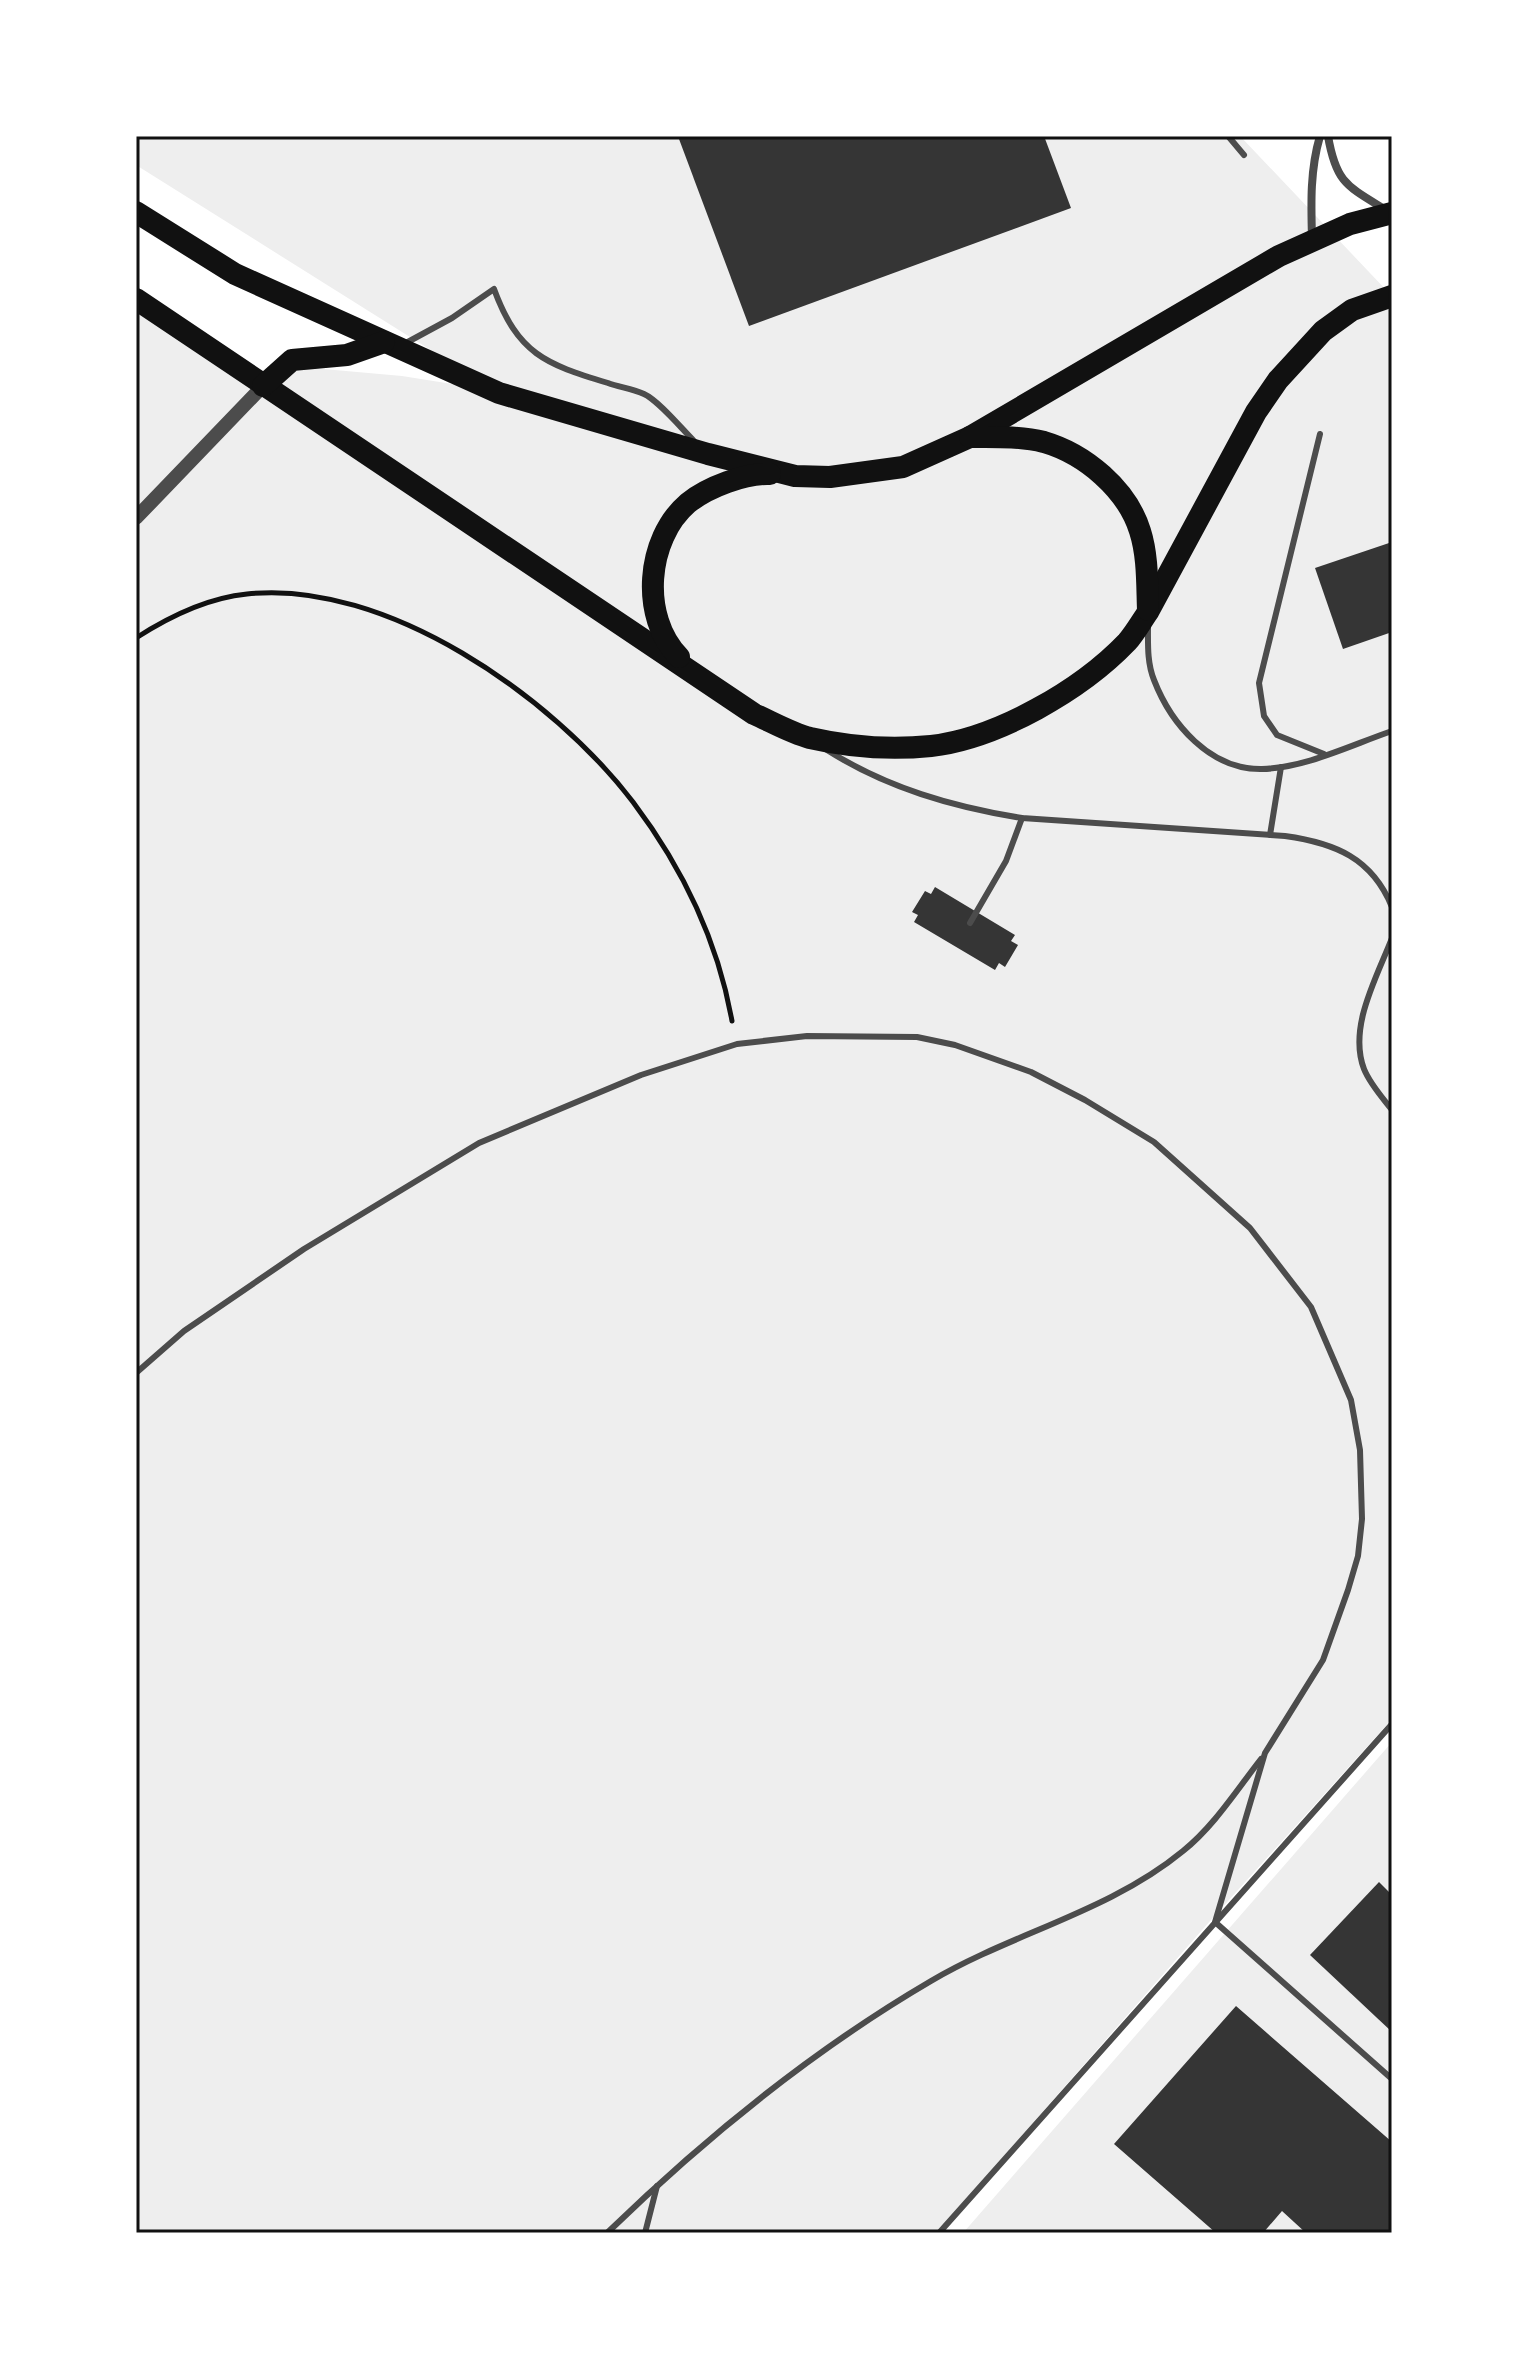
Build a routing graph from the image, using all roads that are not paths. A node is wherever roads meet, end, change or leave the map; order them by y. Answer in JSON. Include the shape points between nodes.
{"nodes":[{"id":1,"x":1228,"y":136,"type":"edge"},
{"id":2,"x":1320,"y":136,"type":"edge"},
{"id":3,"x":1328,"y":136,"type":"edge"},
{"id":4,"x":1244,"y":155,"type":"dead end"},
{"id":5,"x":136,"y":212,"type":"edge"},
{"id":6,"x":1391,"y":213,"type":"edge"},
{"id":7,"x":1312,"y":239,"type":"junction"},
{"id":8,"x":1392,"y":296,"type":"edge"},
{"id":9,"x":136,"y":299,"type":"edge"},
{"id":10,"x":391,"y":345,"type":"junction"},
{"id":11,"x":263,"y":386,"type":"junction"},
{"id":12,"x":1320,"y":434,"type":"dead end"},
{"id":13,"x":970,"y":437,"type":"junction"},
{"id":14,"x":708,"y":454,"type":"junction"},
{"id":15,"x":795,"y":476,"type":"junction"},
{"id":16,"x":136,"y":518,"type":"edge"},
{"id":17,"x":1148,"y":612,"type":"junction"},
{"id":18,"x":696,"y":675,"type":"junction"},
{"id":19,"x":1392,"y":731,"type":"edge"},
{"id":20,"x":807,"y":737,"type":"junction"},
{"id":21,"x":1324,"y":754,"type":"junction"},
{"id":22,"x":1281,"y":767,"type":"junction"},
{"id":23,"x":1022,"y":818,"type":"junction"},
{"id":24,"x":1270,"y":835,"type":"junction"},
{"id":25,"x":1392,"y":907,"type":"edge"},
{"id":26,"x":970,"y":923,"type":"dead end"},
{"id":27,"x":1392,"y":938,"type":"edge"},
{"id":28,"x":1392,"y":1110,"type":"edge"},
{"id":29,"x":136,"y":1373,"type":"edge"},
{"id":30,"x":1392,"y":1724,"type":"edge"},
{"id":31,"x":1265,"y":1753,"type":"junction"},
{"id":32,"x":1215,"y":1922,"type":"junction"},
{"id":33,"x":1392,"y":2079,"type":"edge"},
{"id":34,"x":657,"y":2185,"type":"junction"},
{"id":35,"x":607,"y":2233,"type":"edge"},
{"id":36,"x":645,"y":2233,"type":"edge"},
{"id":37,"x":939,"y":2233,"type":"edge"}],
"edges":[{"from":1,"to":4,"type":"lane"},
{"from":2,"to":7,"type":"street","via":[[1311,191]]},
{"from":3,"to":6,"type":"street","via":[[1333,167],[1352,189]]},
{"from":5,"to":10,"type":"highway","via":[[235,274]]},
{"from":6,"to":7,"type":"highway"},
{"from":7,"to":13,"type":"highway"},
{"from":8,"to":17,"type":"highway","via":[[1352,310],[1323,331],[1278,380]]},
{"from":9,"to":11,"type":"highway"},
{"from":10,"to":11,"type":"highway","via":[[292,360]]},
{"from":10,"to":14,"type":"highway","via":[[499,393]]},
{"from":10,"to":14,"type":"lane","via":[[452,318],[494,289],[519,338],[541,359],[646,395]]},
{"from":11,"to":16,"type":"street"},
{"from":11,"to":18,"type":"highway"},
{"from":12,"to":21,"type":"lane","via":[[1259,683],[1264,716],[1277,735]]},
{"from":13,"to":15,"type":"highway","via":[[903,467],[862,475]]},
{"from":13,"to":17,"type":"highway","via":[[1042,442],[1071,453],[1109,482],[1140,531]]},
{"from":14,"to":15,"type":"highway"},
{"from":15,"to":18,"type":"highway","via":[[765,473],[714,489],[688,504],[670,527],[659,552],[653,602],[670,648]]},
{"from":17,"to":20,"type":"highway","via":[[1129,639],[1086,677],[1029,713],[979,734],[933,745],[888,747]]},
{"from":17,"to":22,"type":"lane","via":[[1153,678],[1180,728],[1203,749],[1231,763]]},
{"from":18,"to":20,"type":"highway","via":[[754,714]]},
{"from":19,"to":21,"type":"lane"},
{"from":20,"to":23,"type":"lane","via":[[848,763],[923,796]]},
{"from":21,"to":22,"type":"lane"},
{"from":22,"to":24,"type":"lane"},
{"from":23,"to":24,"type":"lane"},
{"from":23,"to":26,"type":"lane","via":[[1006,861]]},
{"from":24,"to":25,"type":"lane","via":[[1347,852],[1384,888]]},
{"from":27,"to":28,"type":"lane","via":[[1364,1011],[1359,1048],[1369,1080]]},
{"from":29,"to":31,"type":"lane","via":[[184,1331],[304,1249],[479,1143],[641,1075],[737,1044],[807,1036],[917,1037],[955,1045],[1031,1072],[1154,1142],[1250,1228],[1311,1307],[1351,1400],[1362,1519],[1358,1556],[1323,1660]]},
{"from":30,"to":32,"type":"lane"},
{"from":31,"to":32,"type":"lane"},
{"from":31,"to":34,"type":"lane","via":[[1211,1824],[1153,1873],[934,1979],[882,2010],[726,2125]]},
{"from":32,"to":33,"type":"lane"},
{"from":32,"to":37,"type":"lane"},
{"from":34,"to":35,"type":"lane"},
{"from":34,"to":36,"type":"lane"}]}
